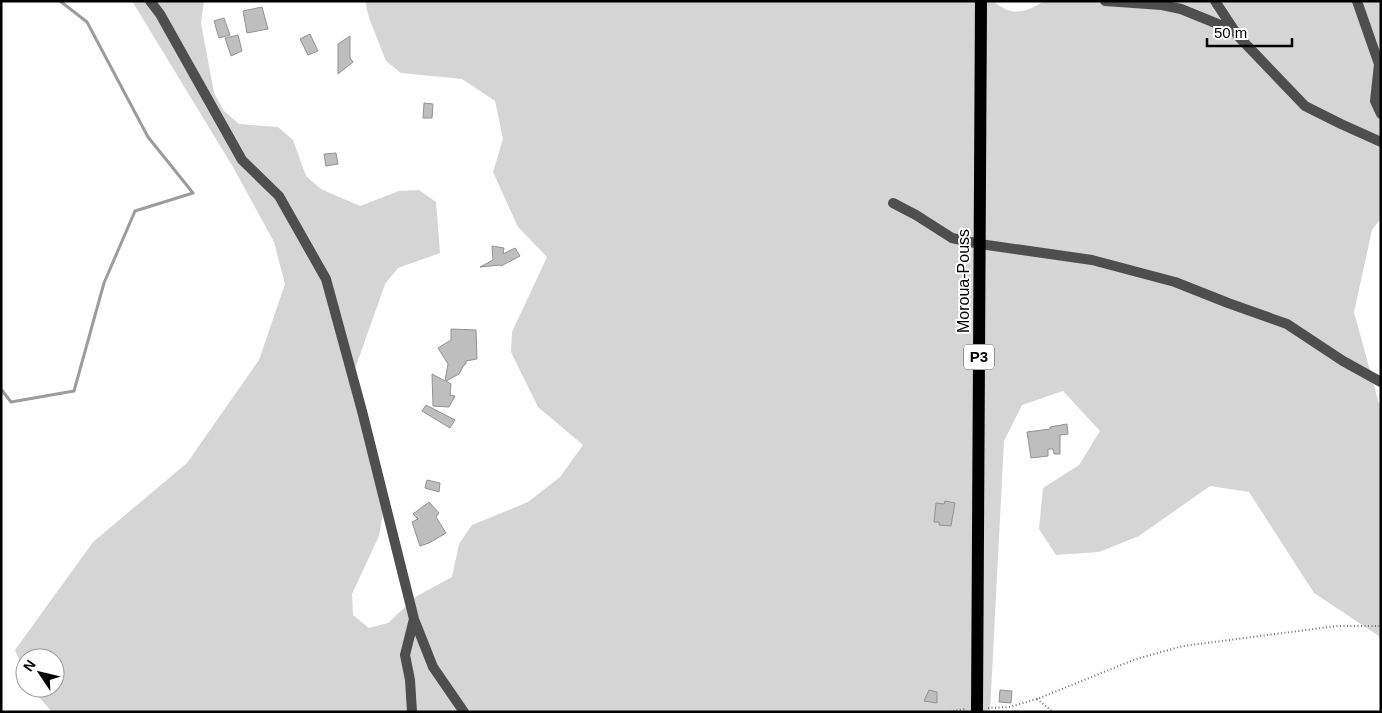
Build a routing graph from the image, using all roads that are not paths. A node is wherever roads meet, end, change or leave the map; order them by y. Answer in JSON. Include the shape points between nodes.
{"nodes":[{"id":1,"x":150,"y":1,"type":"edge"},
{"id":2,"x":981,"y":1,"type":"edge"},
{"id":3,"x":1105,"y":1,"type":"edge"},
{"id":4,"x":1215,"y":1,"type":"edge"},
{"id":5,"x":1357,"y":1,"type":"edge"},
{"id":6,"x":1235,"y":31,"type":"junction"},
{"id":7,"x":1381,"y":114,"type":"edge"},
{"id":8,"x":1381,"y":142,"type":"edge"},
{"id":9,"x":893,"y":203,"type":"dead end"},
{"id":10,"x":980,"y":244,"type":"junction"},
{"id":11,"x":1381,"y":382,"type":"edge"},
{"id":12,"x":414,"y":619,"type":"junction"},
{"id":13,"x":977,"y":710,"type":"edge"},
{"id":14,"x":412,"y":712,"type":"edge"},
{"id":15,"x":464,"y":712,"type":"edge"}],
"edges":[{"from":1,"to":12,"type":"street","via":[[242,160],[279,196],[326,279]]},
{"from":2,"to":10,"type":"main road","name":"Moroua-Pouss","number":"P3"},
{"from":3,"to":6,"type":"street","via":[[1181,9]]},
{"from":4,"to":6,"type":"street"},
{"from":5,"to":7,"type":"street","via":[[1379,64],[1375,101]]},
{"from":6,"to":8,"type":"street","via":[[1305,106]]},
{"from":9,"to":10,"type":"street","via":[[952,238]]},
{"from":10,"to":11,"type":"street","via":[[1092,260],[1175,282],[1287,324]]},
{"from":10,"to":13,"type":"main road","name":"Moroua-Pouss","number":"P3"},
{"from":12,"to":14,"type":"street","via":[[405,655]]},
{"from":12,"to":15,"type":"street","via":[[433,667]]}]}
